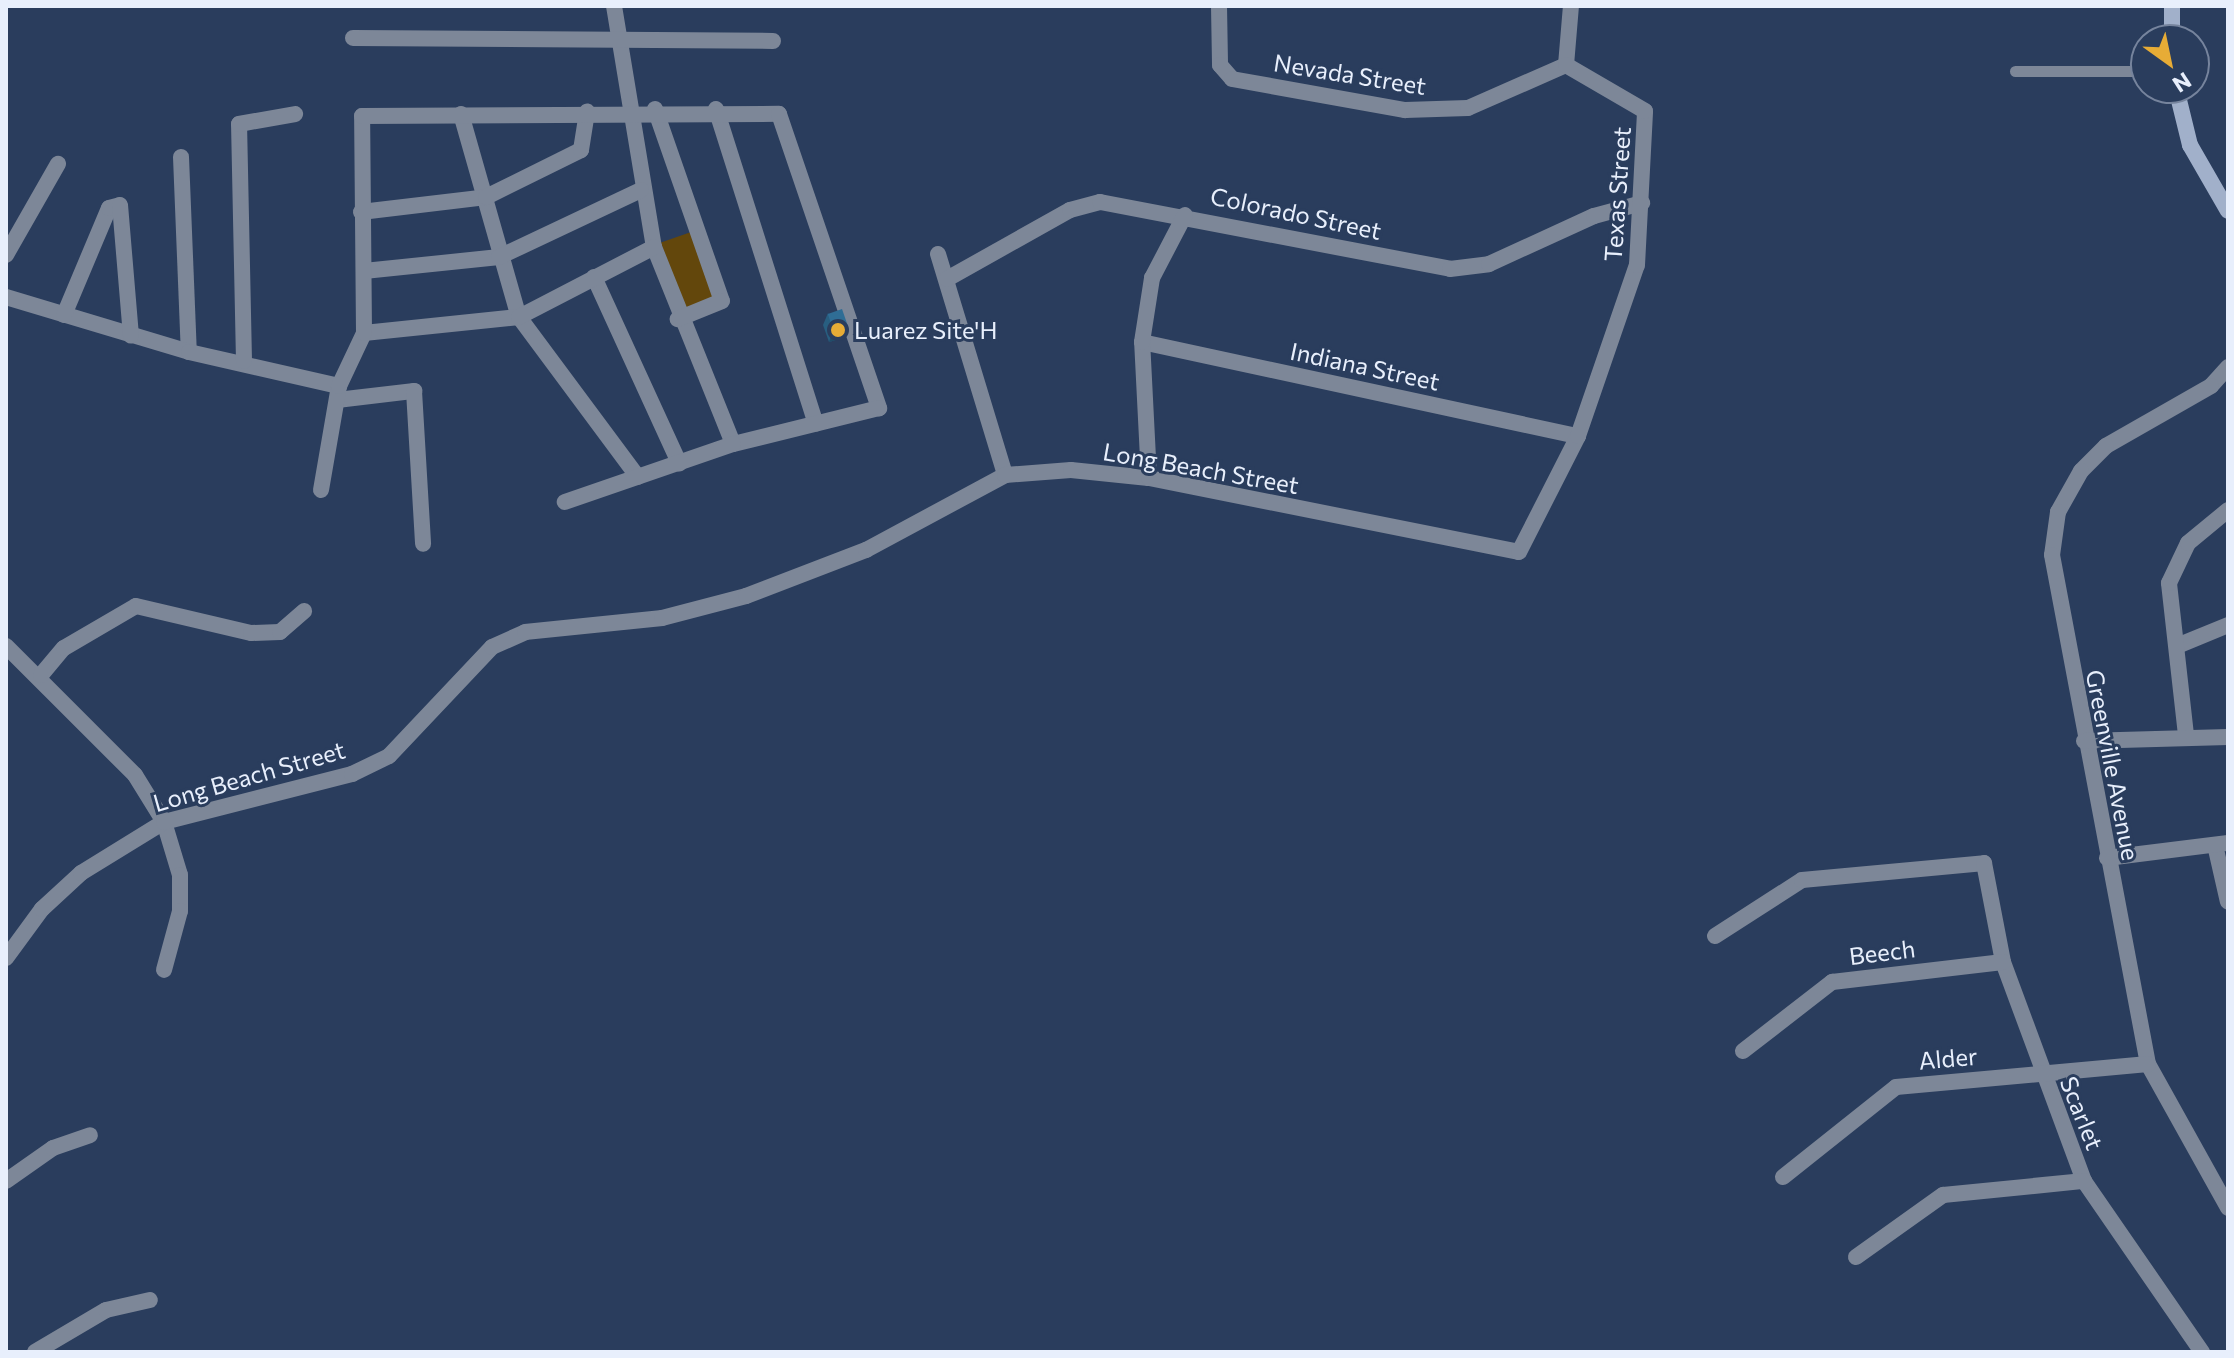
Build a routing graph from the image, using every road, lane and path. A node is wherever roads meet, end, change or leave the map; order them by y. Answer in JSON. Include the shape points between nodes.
{"nodes":[{"id":1,"x":614,"y":6,"type":"edge"},
{"id":2,"x":1219,"y":6,"type":"edge"},
{"id":3,"x":1571,"y":6,"type":"edge"},
{"id":4,"x":353,"y":38,"type":"dead end"},
{"id":5,"x":618,"y":39,"type":"junction"},
{"id":6,"x":773,"y":41,"type":"dead end"},
{"id":7,"x":1566,"y":65,"type":"junction"},
{"id":8,"x":2015,"y":71,"type":"dead end"},
{"id":9,"x":2130,"y":71,"type":"edge"},
{"id":10,"x":2180,"y":104,"type":"edge"},
{"id":11,"x":655,"y":109,"type":"junction"},
{"id":12,"x":716,"y":109,"type":"junction"},
{"id":13,"x":628,"y":110,"type":"junction"},
{"id":14,"x":587,"y":111,"type":"junction"},
{"id":15,"x":295,"y":114,"type":"dead end"},
{"id":16,"x":461,"y":114,"type":"junction"},
{"id":17,"x":181,"y":157,"type":"dead end"},
{"id":18,"x":58,"y":164,"type":"dead end"},
{"id":19,"x":641,"y":190,"type":"junction"},
{"id":20,"x":486,"y":197,"type":"junction"},
{"id":21,"x":1642,"y":203,"type":"junction"},
{"id":22,"x":2228,"y":211,"type":"edge"},
{"id":23,"x":361,"y":212,"type":"junction"},
{"id":24,"x":1185,"y":215,"type":"junction"},
{"id":25,"x":654,"y":247,"type":"junction"},
{"id":26,"x":938,"y":254,"type":"dead end"},
{"id":27,"x":6,"y":255,"type":"edge"},
{"id":28,"x":499,"y":257,"type":"junction"},
{"id":29,"x":364,"y":271,"type":"junction"},
{"id":30,"x":594,"y":277,"type":"junction"},
{"id":31,"x":947,"y":279,"type":"junction"},
{"id":32,"x":6,"y":297,"type":"edge"},
{"id":33,"x":64,"y":315,"type":"junction"},
{"id":34,"x":519,"y":317,"type":"junction"},
{"id":35,"x":678,"y":319,"type":"junction"},
{"id":36,"x":364,"y":333,"type":"junction"},
{"id":37,"x":131,"y":336,"type":"junction"},
{"id":38,"x":1142,"y":342,"type":"junction"},
{"id":39,"x":189,"y":352,"type":"junction"},
{"id":40,"x":244,"y":361,"type":"junction"},
{"id":41,"x":2228,"y":367,"type":"edge"},
{"id":42,"x":2220,"y":385,"type":"edge"},
{"id":43,"x":338,"y":393,"type":"junction"},
{"id":44,"x":816,"y":424,"type":"junction"},
{"id":45,"x":1578,"y":436,"type":"junction"},
{"id":46,"x":733,"y":444,"type":"junction"},
{"id":47,"x":679,"y":463,"type":"junction"},
{"id":48,"x":1005,"y":475,"type":"junction"},
{"id":49,"x":638,"y":477,"type":"junction"},
{"id":50,"x":1149,"y":478,"type":"junction"},
{"id":51,"x":321,"y":490,"type":"dead end"},
{"id":52,"x":565,"y":502,"type":"dead end"},
{"id":53,"x":2228,"y":510,"type":"edge"},
{"id":54,"x":423,"y":544,"type":"dead end"},
{"id":55,"x":1519,"y":552,"type":"joint"},
{"id":56,"x":304,"y":611,"type":"dead end"},
{"id":57,"x":2228,"y":625,"type":"edge"},
{"id":58,"x":6,"y":646,"type":"edge"},
{"id":59,"x":2177,"y":646,"type":"junction"},
{"id":60,"x":41,"y":675,"type":"junction"},
{"id":61,"x":2186,"y":735,"type":"junction"},
{"id":62,"x":2228,"y":737,"type":"edge"},
{"id":63,"x":2084,"y":741,"type":"junction"},
{"id":64,"x":164,"y":822,"type":"junction"},
{"id":65,"x":2222,"y":844,"type":"edge"},
{"id":66,"x":2107,"y":858,"type":"junction"},
{"id":67,"x":2228,"y":902,"type":"edge"},
{"id":68,"x":1715,"y":936,"type":"dead end"},
{"id":69,"x":6,"y":958,"type":"edge"},
{"id":70,"x":2003,"y":962,"type":"junction"},
{"id":71,"x":164,"y":970,"type":"dead end"},
{"id":72,"x":1743,"y":1051,"type":"dead end"},
{"id":73,"x":2148,"y":1064,"type":"junction"},
{"id":74,"x":2041,"y":1073,"type":"junction"},
{"id":75,"x":90,"y":1135,"type":"dead end"},
{"id":76,"x":1783,"y":1177,"type":"dead end"},
{"id":77,"x":6,"y":1181,"type":"edge"},
{"id":78,"x":2084,"y":1181,"type":"junction"},
{"id":79,"x":2228,"y":1208,"type":"edge"},
{"id":80,"x":1856,"y":1257,"type":"dead end"},
{"id":81,"x":150,"y":1300,"type":"dead end"},
{"id":82,"x":35,"y":1352,"type":"edge"},
{"id":83,"x":2202,"y":1352,"type":"edge"}],
"edges":[{"from":1,"to":5,"type":"street"},
{"from":2,"to":7,"type":"street","name":"Nevada Street","via":[[1220,65],[1232,79],[1438,113],[1468,108]]},
{"from":3,"to":7,"type":"street"},
{"from":4,"to":5,"type":"street"},
{"from":5,"to":6,"type":"street"},
{"from":5,"to":13,"type":"street"},
{"from":7,"to":21,"type":"street","name":"Texas Street","via":[[1645,111]]},
{"from":8,"to":9,"type":"lane"},
{"from":10,"to":22,"type":"street","via":[[2190,145]]},
{"from":11,"to":12,"type":"street"},
{"from":11,"to":13,"type":"street"},
{"from":11,"to":35,"type":"street","via":[[722,301]]},
{"from":12,"to":44,"type":"street"},
{"from":12,"to":44,"type":"street","via":[[779,114],[879,408]]},
{"from":13,"to":14,"type":"street"},
{"from":13,"to":19,"type":"street"},
{"from":14,"to":16,"type":"street"},
{"from":14,"to":20,"type":"street","via":[[581,150]]},
{"from":15,"to":40,"type":"street","via":[[239,124]]},
{"from":16,"to":20,"type":"street"},
{"from":16,"to":23,"type":"street","via":[[362,116]]},
{"from":17,"to":39,"type":"street"},
{"from":18,"to":27,"type":"street"},
{"from":19,"to":25,"type":"street"},
{"from":19,"to":28,"type":"street"},
{"from":20,"to":23,"type":"street"},
{"from":20,"to":28,"type":"street"},
{"from":21,"to":24,"type":"street","name":"Colorado Street","via":[[1594,216],[1470,269]]},
{"from":21,"to":45,"type":"street","name":"Texas Street","via":[[1637,265]]},
{"from":23,"to":29,"type":"street"},
{"from":24,"to":31,"type":"street","name":"Colorado Street","via":[[1100,202],[1070,210]]},
{"from":24,"to":38,"type":"street","via":[[1152,278]]},
{"from":25,"to":30,"type":"street"},
{"from":25,"to":35,"type":"street"},
{"from":26,"to":31,"type":"street"},
{"from":28,"to":29,"type":"street"},
{"from":28,"to":34,"type":"street"},
{"from":29,"to":36,"type":"street"},
{"from":30,"to":34,"type":"street"},
{"from":30,"to":47,"type":"street"},
{"from":31,"to":48,"type":"street"},
{"from":32,"to":33,"type":"street"},
{"from":33,"to":37,"type":"street"},
{"from":33,"to":37,"type":"street","via":[[109,208],[120,205]]},
{"from":34,"to":36,"type":"street"},
{"from":34,"to":49,"type":"street"},
{"from":35,"to":46,"type":"street"},
{"from":36,"to":43,"type":"street"},
{"from":37,"to":39,"type":"street"},
{"from":38,"to":45,"type":"street","name":"Indiana Street"},
{"from":38,"to":50,"type":"street"},
{"from":39,"to":40,"type":"street"},
{"from":40,"to":43,"type":"street"},
{"from":41,"to":42,"type":"street","name":"Greenville Avenue"},
{"from":42,"to":63,"type":"street","name":"Greenville Avenue","via":[[2106,446],[2058,512],[2052,555]]},
{"from":43,"to":51,"type":"street"},
{"from":43,"to":54,"type":"street","via":[[414,391]]},
{"from":44,"to":46,"type":"street"},
{"from":45,"to":55,"type":"street","name":"Texas Street"},
{"from":46,"to":47,"type":"street"},
{"from":47,"to":49,"type":"street"},
{"from":48,"to":50,"type":"street","name":"Long Beach Street","via":[[1071,470]]},
{"from":48,"to":64,"type":"street","name":"Long Beach Street","via":[[866,550],[746,596],[662,618],[525,632],[460,674],[389,756],[352,774]]},
{"from":49,"to":52,"type":"street"},
{"from":50,"to":55,"type":"street","name":"Long Beach Street"},
{"from":53,"to":59,"type":"street","via":[[2188,543],[2169,583]]},
{"from":56,"to":60,"type":"street","via":[[280,632],[251,633],[136,606],[64,648]]},
{"from":57,"to":59,"type":"street"},
{"from":58,"to":60,"type":"street"},
{"from":59,"to":61,"type":"street"},
{"from":60,"to":64,"type":"street","via":[[135,775]]},
{"from":61,"to":62,"type":"street"},
{"from":61,"to":63,"type":"street"},
{"from":63,"to":66,"type":"street","name":"Greenville Avenue"},
{"from":64,"to":69,"type":"street","name":"Long Beach Street","via":[[81,873],[42,909]]},
{"from":64,"to":71,"type":"street","via":[[180,875],[180,911]]},
{"from":65,"to":66,"type":"street"},
{"from":65,"to":67,"type":"street"},
{"from":66,"to":73,"type":"street","name":"Greenville Avenue"},
{"from":68,"to":70,"type":"street","name":"Scarlet","via":[[1802,880],[1984,863]]},
{"from":70,"to":72,"type":"street","name":"Beech","via":[[1832,982]]},
{"from":70,"to":74,"type":"street","name":"Scarlet"},
{"from":73,"to":74,"type":"street","name":"Alder"},
{"from":73,"to":79,"type":"street","name":"Greenville Avenue"},
{"from":74,"to":76,"type":"street","name":"Alder","via":[[1896,1087]]},
{"from":74,"to":78,"type":"street","name":"Scarlet"},
{"from":75,"to":77,"type":"street","via":[[53,1148]]},
{"from":78,"to":80,"type":"street","via":[[1943,1195]]},
{"from":78,"to":83,"type":"street","name":"Scarlet"},
{"from":81,"to":82,"type":"street","via":[[106,1310]]}]}
